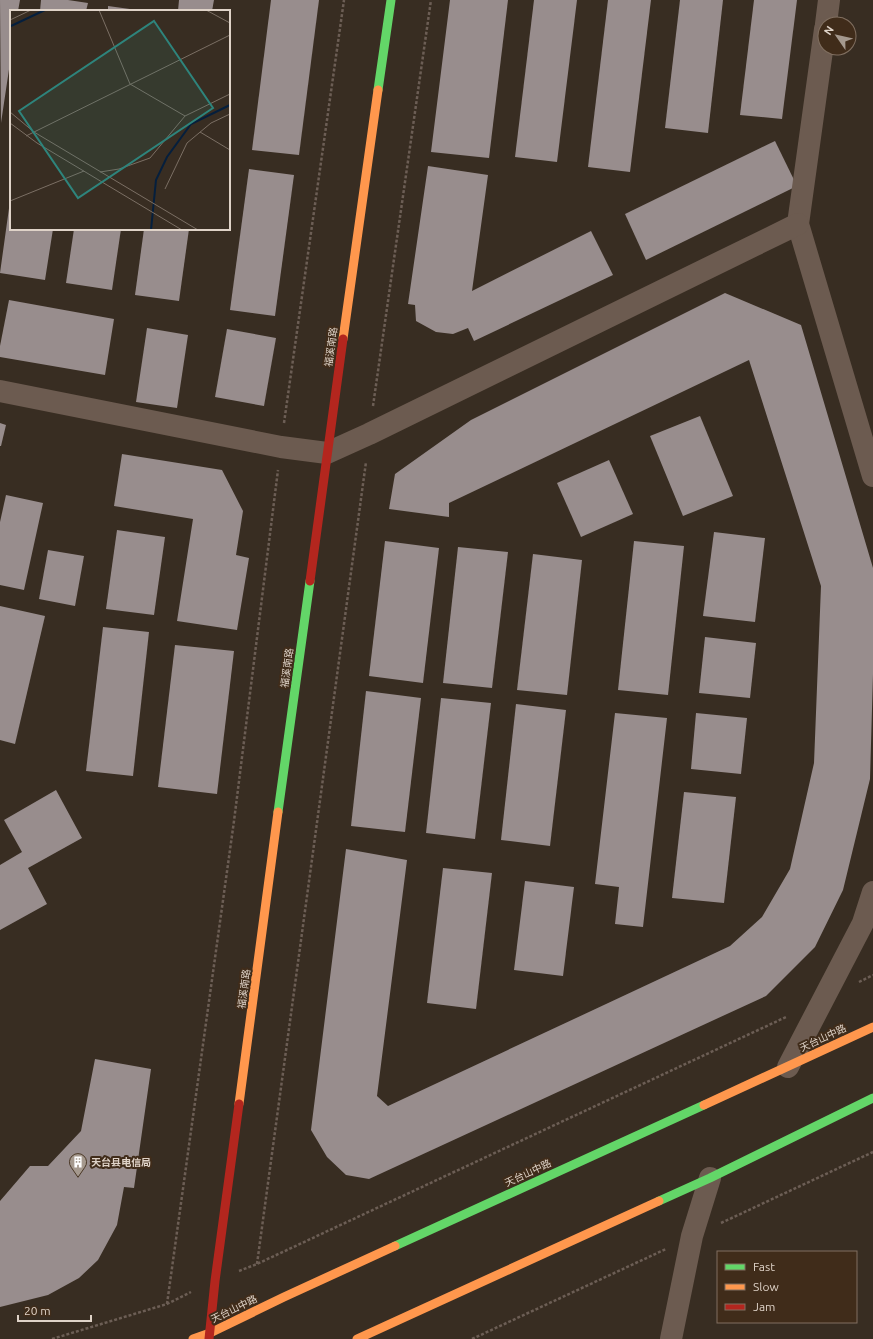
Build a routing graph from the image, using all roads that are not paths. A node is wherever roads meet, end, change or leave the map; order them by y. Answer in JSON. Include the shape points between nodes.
{"nodes":[{"id":1,"x":391,"y":0,"type":"edge"},
{"id":2,"x":829,"y":0,"type":"edge"},
{"id":3,"x":827,"y":16,"type":"edge"},
{"id":4,"x":821,"y":56,"type":"edge"},
{"id":5,"x":798,"y":224,"type":"junction"},
{"id":6,"x":0,"y":391,"type":"edge"},
{"id":7,"x":327,"y":453,"type":"junction"},
{"id":8,"x":873,"y":476,"type":"edge"},
{"id":9,"x":873,"y":892,"type":"edge"},
{"id":10,"x":873,"y":1027,"type":"edge"},
{"id":11,"x":788,"y":1067,"type":"junction"},
{"id":12,"x":873,"y":1098,"type":"edge"},
{"id":13,"x":710,"y":1178,"type":"junction"},
{"id":14,"x":210,"y":1336,"type":"edge"},
{"id":15,"x":193,"y":1339,"type":"edge"},
{"id":16,"x":357,"y":1339,"type":"edge"},
{"id":17,"x":671,"y":1339,"type":"edge"}],
"edges":[{"from":1,"to":7,"type":"main road","name":"福溪南路"},
{"from":2,"to":3,"type":"street"},
{"from":4,"to":5,"type":"street"},
{"from":5,"to":7,"type":"street"},
{"from":5,"to":8,"type":"street"},
{"from":6,"to":7,"type":"street","via":[[281,447]]},
{"from":7,"to":14,"type":"main road","name":"福溪南路","via":[[215,1280]]},
{"from":9,"to":11,"type":"street","via":[[863,923]]},
{"from":10,"to":11,"type":"main road","name":"天台山中路"},
{"from":11,"to":14,"type":"main road","name":"天台山中路","via":[[284,1297]]},
{"from":12,"to":13,"type":"main road"},
{"from":13,"to":16,"type":"main road"},
{"from":13,"to":17,"type":"street","via":[[692,1236]]},
{"from":14,"to":15,"type":"main road","name":"天台山中路"}]}
